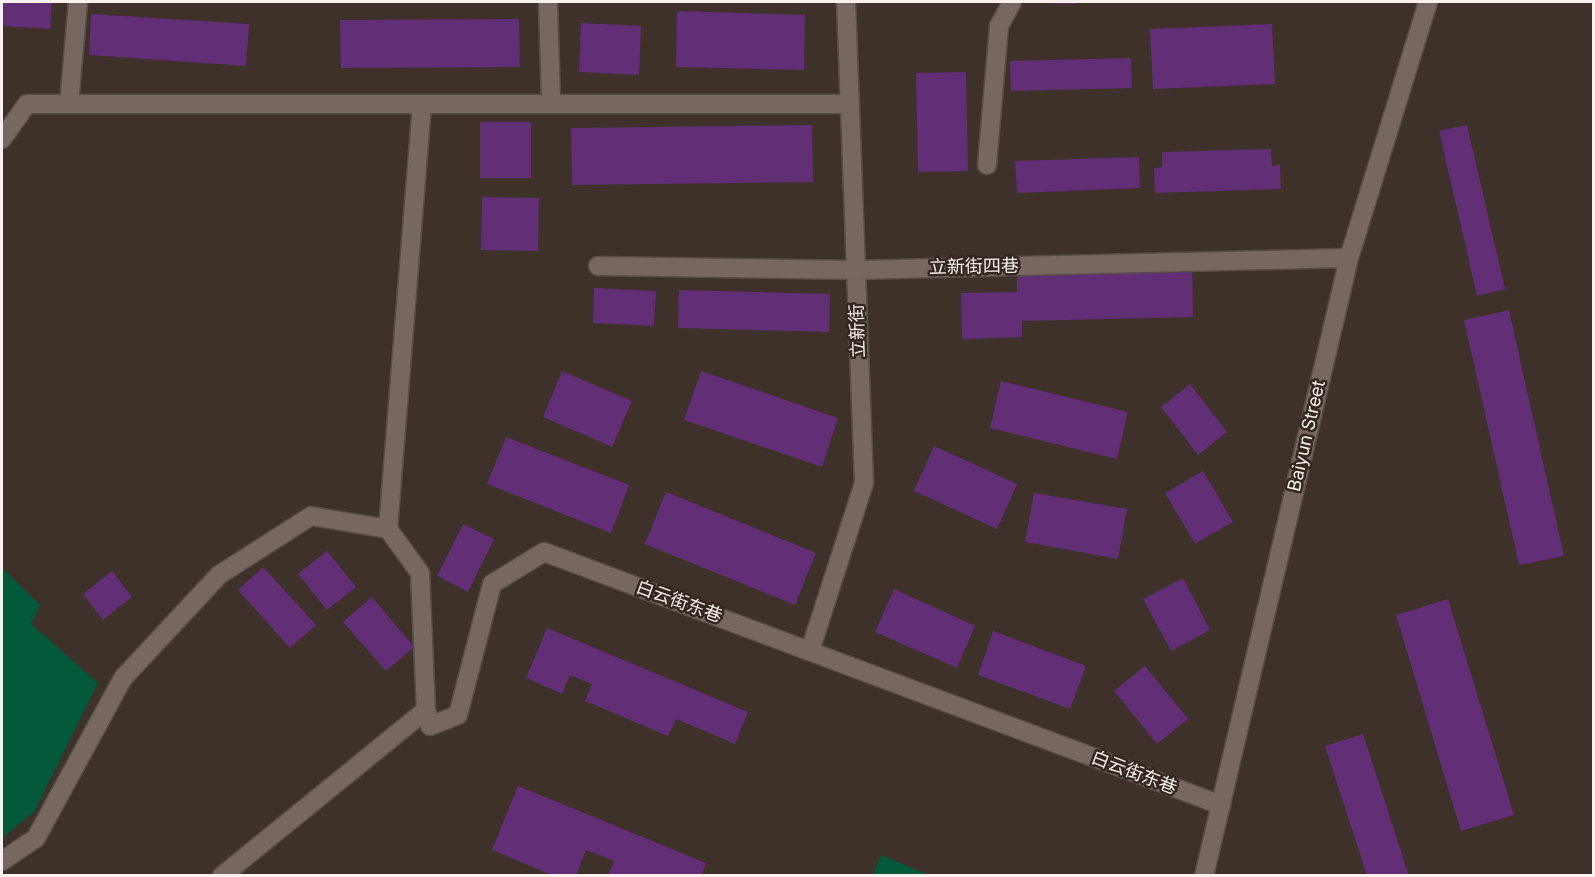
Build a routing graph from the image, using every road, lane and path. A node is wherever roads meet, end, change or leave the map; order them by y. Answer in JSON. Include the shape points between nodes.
{"nodes":[{"id":1,"x":78,"y":2,"type":"edge"},
{"id":2,"x":548,"y":2,"type":"edge"},
{"id":3,"x":846,"y":2,"type":"edge"},
{"id":4,"x":1012,"y":2,"type":"edge"},
{"id":5,"x":1428,"y":2,"type":"edge"},
{"id":6,"x":69,"y":104,"type":"junction"},
{"id":7,"x":422,"y":104,"type":"junction"},
{"id":8,"x":551,"y":104,"type":"junction"},
{"id":9,"x":850,"y":104,"type":"junction"},
{"id":10,"x":2,"y":139,"type":"edge"},
{"id":11,"x":987,"y":165,"type":"dead end"},
{"id":12,"x":1349,"y":258,"type":"junction"},
{"id":13,"x":598,"y":266,"type":"dead end"},
{"id":14,"x":856,"y":270,"type":"junction"},
{"id":15,"x":388,"y":529,"type":"junction"},
{"id":16,"x":810,"y":651,"type":"junction"},
{"id":17,"x":426,"y":710,"type":"junction"},
{"id":18,"x":1221,"y":805,"type":"junction"},
{"id":19,"x":2,"y":861,"type":"edge"},
{"id":20,"x":222,"y":876,"type":"edge"},
{"id":21,"x":1204,"y":876,"type":"edge"}],
"edges":[{"from":1,"to":6,"type":"street"},
{"from":2,"to":8,"type":"street"},
{"from":3,"to":9,"type":"street","name":"立新街"},
{"from":4,"to":11,"type":"street","via":[[999,26]]},
{"from":5,"to":12,"type":"street","name":"Baiyun Street"},
{"from":6,"to":7,"type":"street"},
{"from":6,"to":10,"type":"street","via":[[27,104]]},
{"from":7,"to":8,"type":"street"},
{"from":7,"to":15,"type":"street"},
{"from":8,"to":9,"type":"street"},
{"from":9,"to":14,"type":"street","name":"立新街"},
{"from":12,"to":14,"type":"street","name":"立新街四巷"},
{"from":12,"to":18,"type":"street","name":"Baiyun Street"},
{"from":13,"to":14,"type":"street","name":"立新街四巷"},
{"from":14,"to":16,"type":"street","name":"立新街","via":[[864,483]]},
{"from":15,"to":17,"type":"street","via":[[420,573]]},
{"from":15,"to":19,"type":"street","via":[[311,516],[219,575],[123,678],[36,838]]},
{"from":16,"to":17,"type":"street","name":"白云街东巷","via":[[544,552],[492,584],[458,715],[430,726]]},
{"from":16,"to":18,"type":"street","name":"白云街东巷"},
{"from":17,"to":20,"type":"street"},
{"from":18,"to":21,"type":"street","name":"Baiyun Street"}]}
